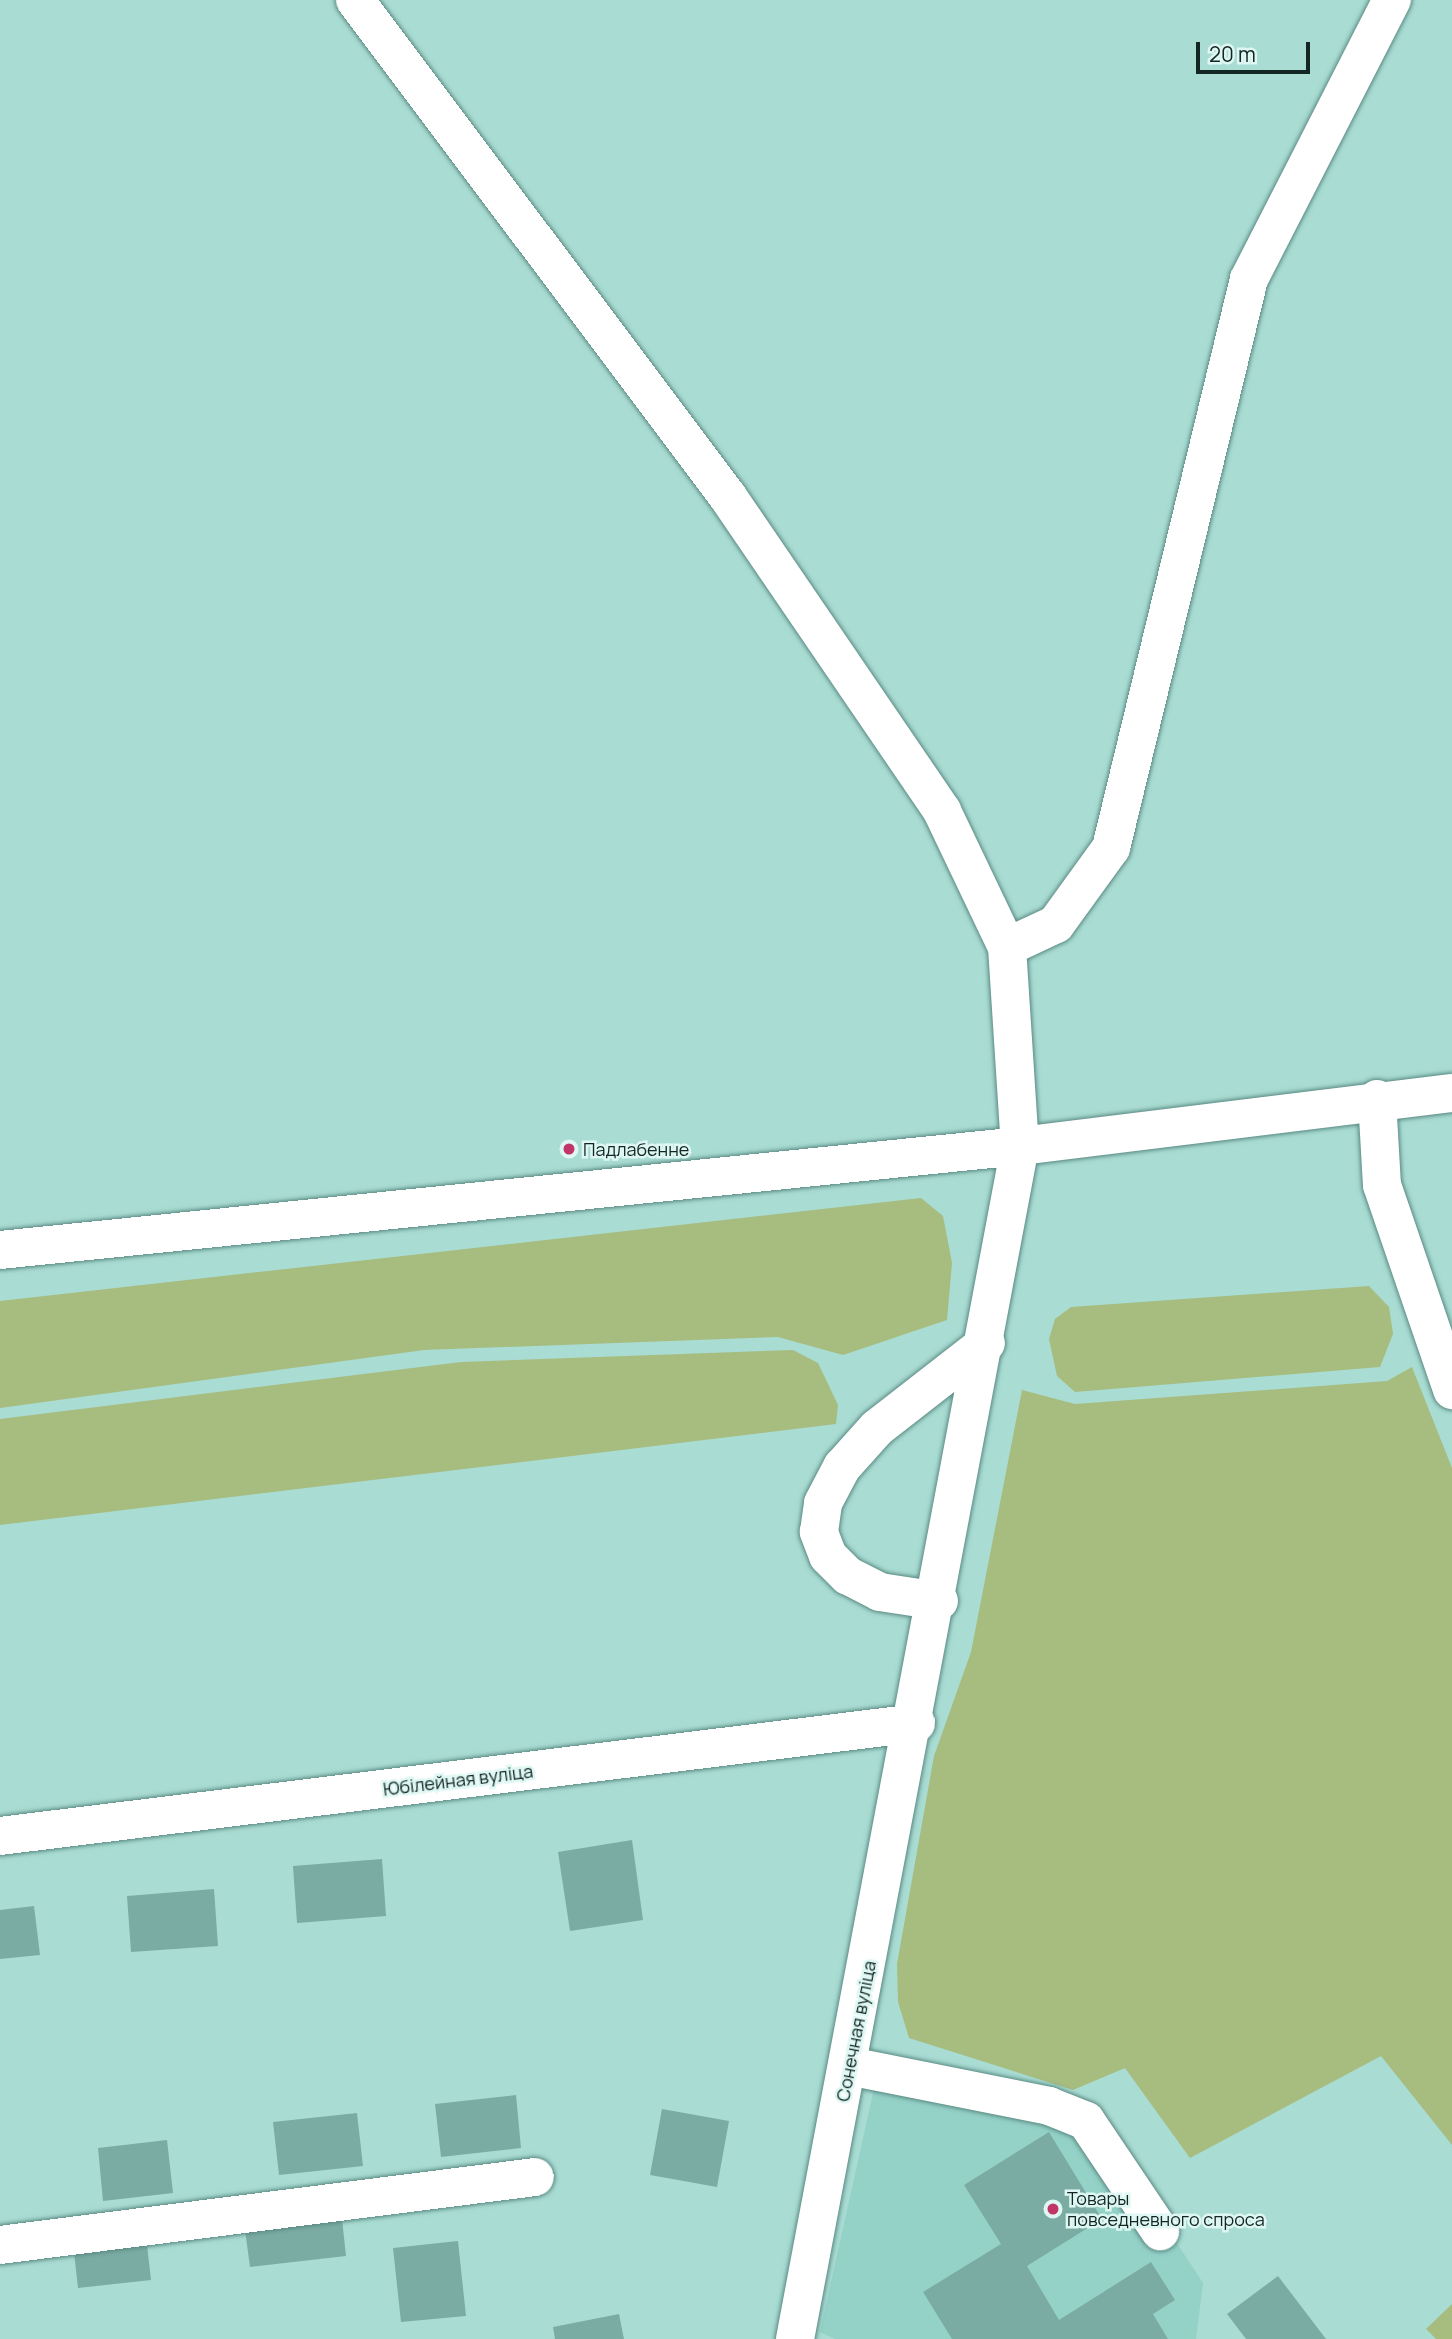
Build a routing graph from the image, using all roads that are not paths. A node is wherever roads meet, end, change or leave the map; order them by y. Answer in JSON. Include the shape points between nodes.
{"nodes":[{"id":1,"x":355,"y":0,"type":"edge"},
{"id":2,"x":1392,"y":0,"type":"edge"},
{"id":3,"x":1007,"y":947,"type":"junction"},
{"id":4,"x":1452,"y":1093,"type":"edge"},
{"id":5,"x":1377,"y":1099,"type":"junction"},
{"id":6,"x":1020,"y":1146,"type":"junction"},
{"id":7,"x":0,"y":1250,"type":"edge"},
{"id":8,"x":986,"y":1343,"type":"junction"},
{"id":9,"x":1452,"y":1390,"type":"edge"},
{"id":10,"x":939,"y":1601,"type":"junction"},
{"id":11,"x":916,"y":1723,"type":"junction"},
{"id":12,"x":0,"y":1836,"type":"edge"},
{"id":13,"x":849,"y":2066,"type":"junction"},
{"id":14,"x":535,"y":2177,"type":"dead end"},
{"id":15,"x":1160,"y":2231,"type":"dead end"},
{"id":16,"x":0,"y":2245,"type":"edge"},
{"id":17,"x":795,"y":2339,"type":"edge"}],
"edges":[{"from":1,"to":3,"type":"street","via":[[728,496],[942,811]]},
{"from":2,"to":3,"type":"street","via":[[1249,279],[1111,848],[1056,924]]},
{"from":3,"to":6,"type":"street","name":"Сонечная вуліца"},
{"from":4,"to":5,"type":"street"},
{"from":5,"to":6,"type":"street"},
{"from":5,"to":9,"type":"street","via":[[1382,1185]]},
{"from":6,"to":7,"type":"street"},
{"from":6,"to":8,"type":"street","name":"Сонечная вуліца"},
{"from":8,"to":10,"type":"street","name":"Сонечная вуліца"},
{"from":8,"to":10,"type":"street","via":[[877,1428],[842,1467],[823,1503],[819,1532],[828,1556],[848,1576],[880,1592]]},
{"from":10,"to":11,"type":"street","name":"Сонечная вуліца"},
{"from":11,"to":12,"type":"street","name":"Юбілейная вуліца"},
{"from":11,"to":13,"type":"street","name":"Сонечная вуліца"},
{"from":13,"to":15,"type":"street","via":[[1049,2106],[1086,2121]]},
{"from":13,"to":17,"type":"street","name":"Сонечная вуліца"},
{"from":14,"to":16,"type":"street"}]}
